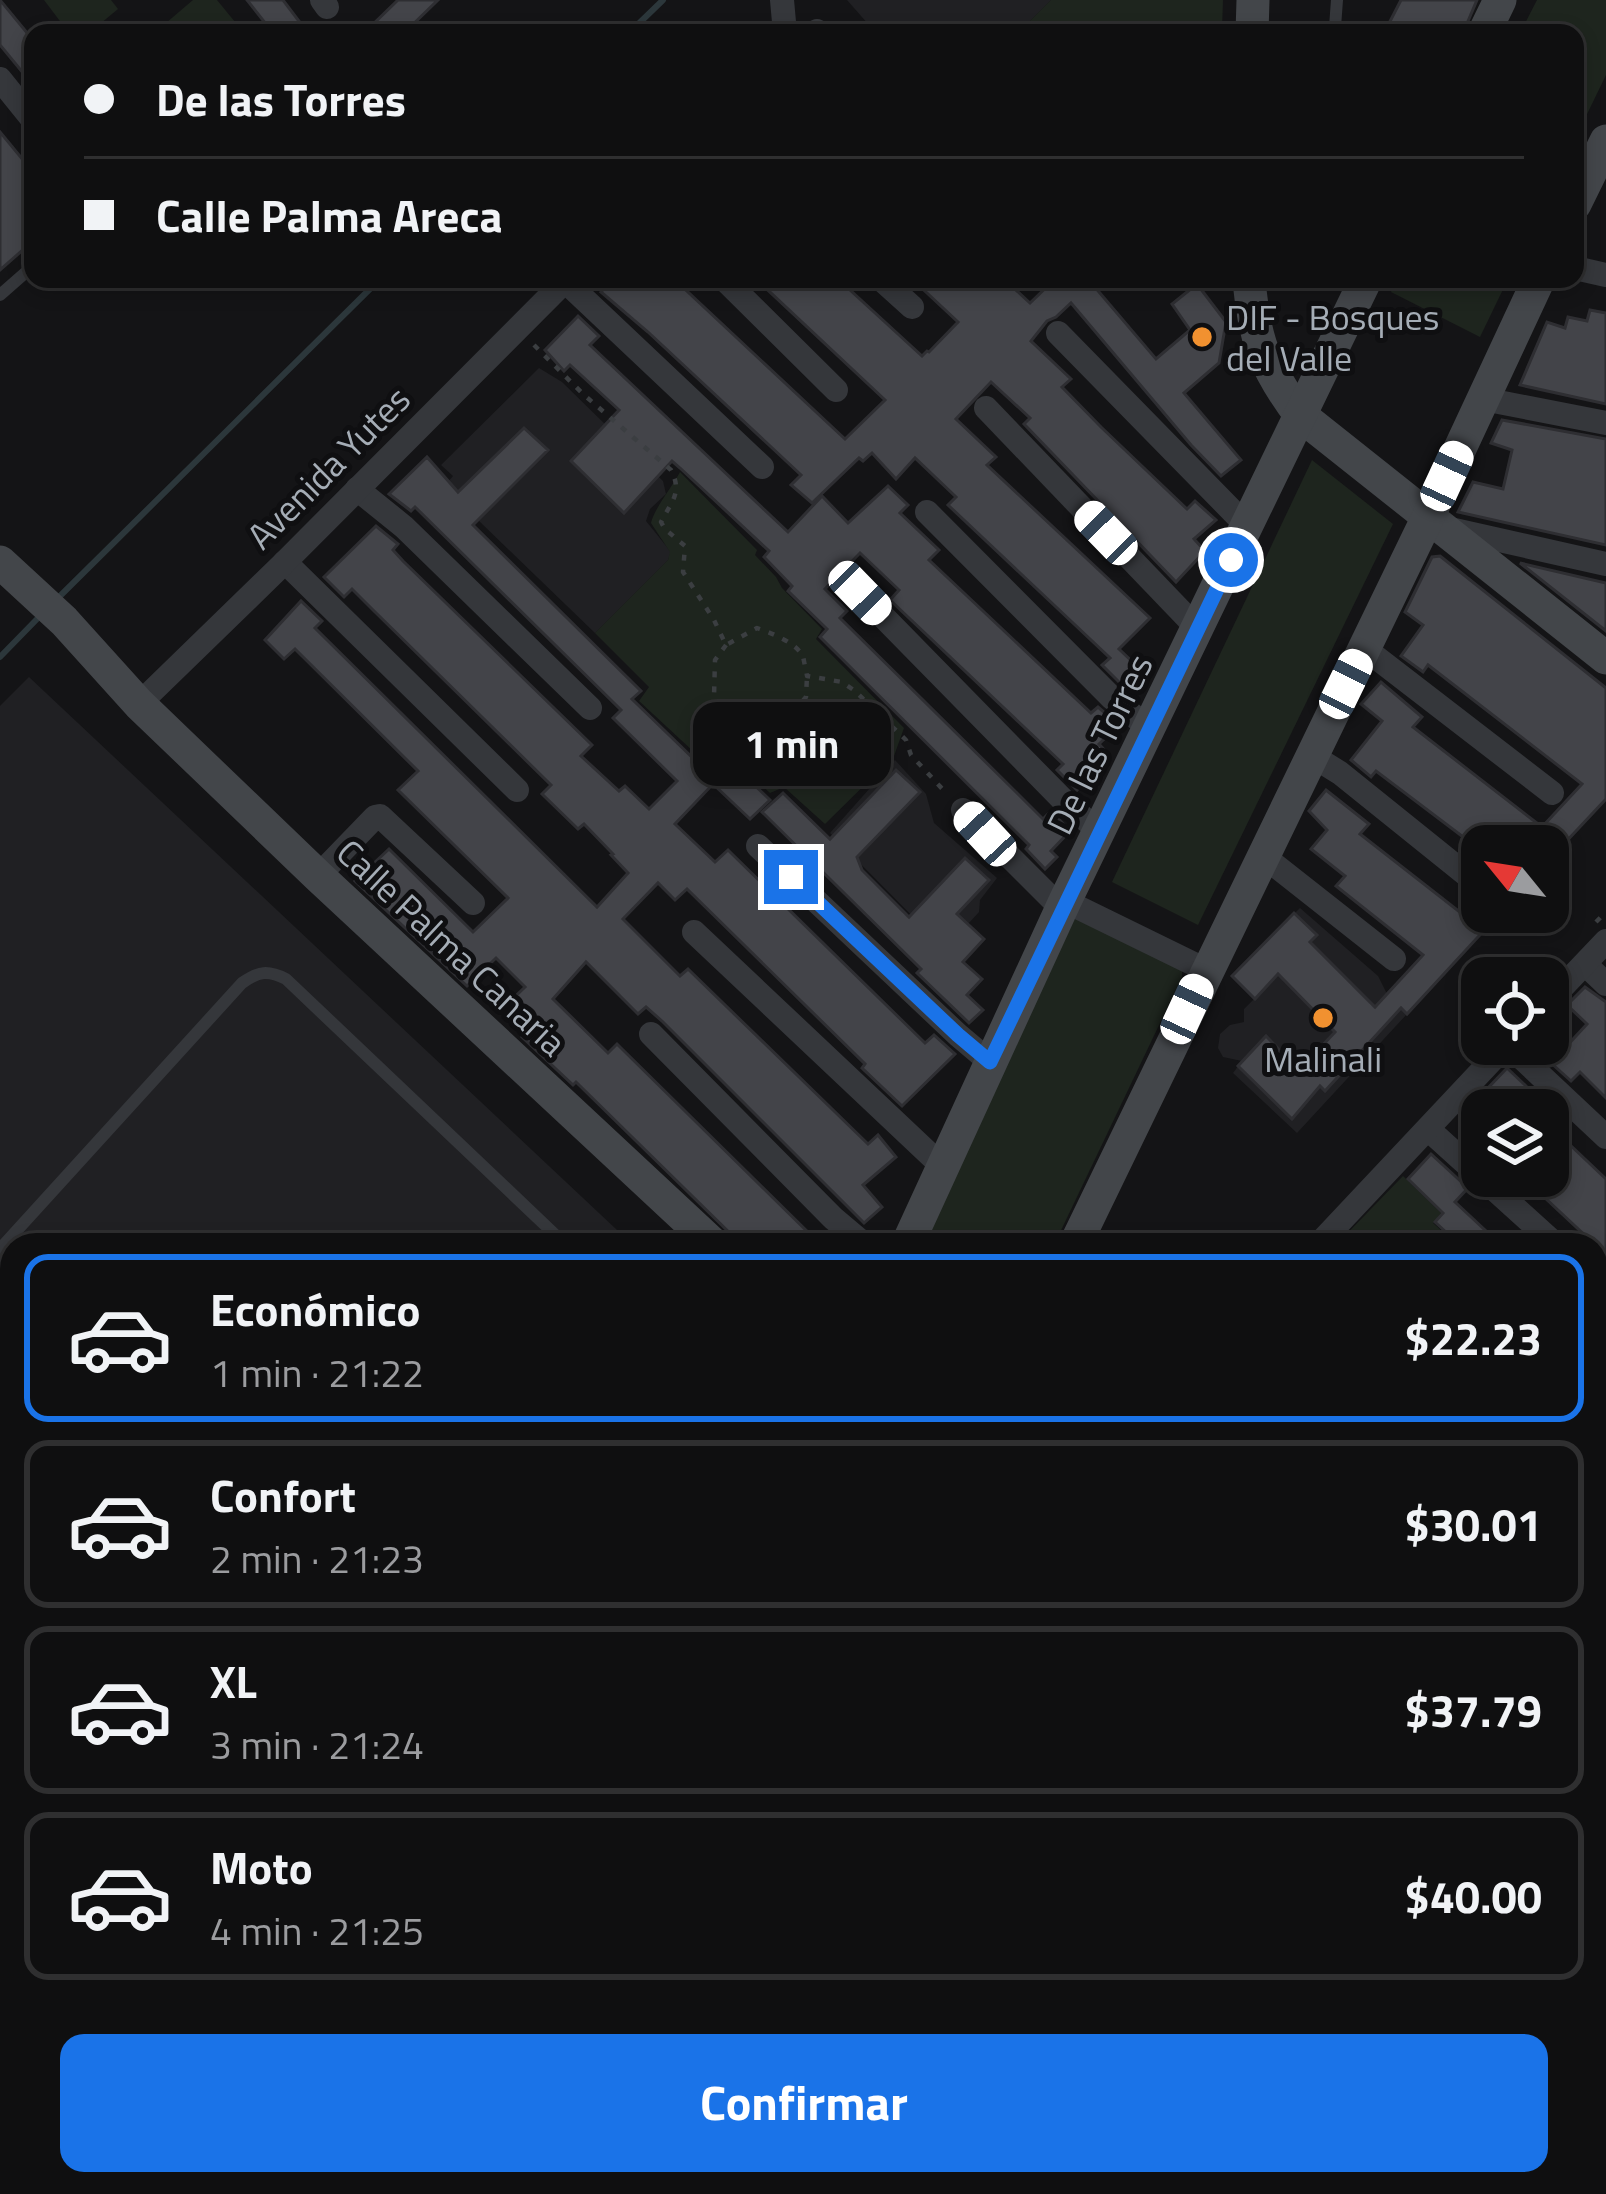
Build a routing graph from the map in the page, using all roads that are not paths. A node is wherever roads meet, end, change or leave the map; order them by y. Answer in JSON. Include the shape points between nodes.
{"nodes":[{"id":1,"x":0,"y":80,"type":"edge"},
{"id":2,"x":24,"y":109,"type":"edge"},
{"id":3,"x":1606,"y":141,"type":"edge"},
{"id":4,"x":1584,"y":186,"type":"edge"},
{"id":5,"x":24,"y":274,"type":"edge"},
{"id":6,"x":558,"y":288,"type":"edge"},
{"id":7,"x":574,"y":288,"type":"edge"},
{"id":8,"x":733,"y":288,"type":"edge"},
{"id":9,"x":890,"y":288,"type":"edge"},
{"id":10,"x":1250,"y":288,"type":"edge"},
{"id":11,"x":1362,"y":288,"type":"edge"},
{"id":12,"x":1535,"y":288,"type":"edge"},
{"id":13,"x":0,"y":295,"type":"edge"},
{"id":14,"x":912,"y":307,"type":"dead end"},
{"id":15,"x":1058,"y":333,"type":"dead end"},
{"id":16,"x":836,"y":390,"type":"dead end"},
{"id":17,"x":1483,"y":399,"type":"junction"},
{"id":18,"x":986,"y":408,"type":"dead end"},
{"id":19,"x":1300,"y":415,"type":"junction"},
{"id":20,"x":1606,"y":423,"type":"edge"},
{"id":21,"x":762,"y":467,"type":"dead end"},
{"id":22,"x":357,"y":489,"type":"junction"},
{"id":23,"x":927,"y":512,"type":"dead end"},
{"id":24,"x":1438,"y":522,"type":"junction"},
{"id":25,"x":1247,"y":526,"type":"junction"},
{"id":26,"x":285,"y":562,"type":"junction"},
{"id":27,"x":1606,"y":564,"type":"edge"},
{"id":28,"x":14,"y":585,"type":"edge"},
{"id":29,"x":860,"y":593,"type":"dead end"},
{"id":30,"x":1198,"y":629,"type":"junction"},
{"id":31,"x":1364,"y":648,"type":"junction"},
{"id":32,"x":1606,"y":658,"type":"edge"},
{"id":33,"x":139,"y":704,"type":"junction"},
{"id":34,"x":590,"y":708,"type":"dead end"},
{"id":35,"x":1150,"y":729,"type":"junction"},
{"id":36,"x":1311,"y":755,"type":"junction"},
{"id":37,"x":517,"y":790,"type":"dead end"},
{"id":38,"x":1552,"y":793,"type":"dead end"},
{"id":39,"x":963,"y":810,"type":"road end"},
{"id":40,"x":1100,"y":832,"type":"junction"},
{"id":41,"x":758,"y":846,"type":"dead end"},
{"id":42,"x":1262,"y":855,"type":"junction"},
{"id":43,"x":1461,"y":870,"type":"edge"},
{"id":44,"x":318,"y":876,"type":"junction"},
{"id":45,"x":473,"y":903,"type":"dead end"},
{"id":46,"x":1064,"y":905,"type":"junction"},
{"id":47,"x":694,"y":932,"type":"dead end"},
{"id":48,"x":1606,"y":941,"type":"edge"},
{"id":49,"x":1394,"y":959,"type":"dead end"},
{"id":50,"x":1585,"y":964,"type":"junction"},
{"id":51,"x":1206,"y":970,"type":"junction"},
{"id":52,"x":1569,"y":980,"type":"edge"},
{"id":53,"x":1606,"y":984,"type":"edge"},
{"id":54,"x":651,"y":1034,"type":"dead end"},
{"id":55,"x":990,"y":1062,"type":"junction"},
{"id":56,"x":1488,"y":1065,"type":"edge"},
{"id":57,"x":1529,"y":1065,"type":"edge"},
{"id":58,"x":1428,"y":1130,"type":"junction"},
{"id":59,"x":1606,"y":1137,"type":"edge"},
{"id":60,"x":943,"y":1167,"type":"junction"},
{"id":61,"x":15,"y":1233,"type":"edge"},
{"id":62,"x":553,"y":1233,"type":"edge"},
{"id":63,"x":701,"y":1233,"type":"edge"},
{"id":64,"x":851,"y":1233,"type":"edge"},
{"id":65,"x":913,"y":1233,"type":"edge"},
{"id":66,"x":1081,"y":1233,"type":"edge"},
{"id":67,"x":1329,"y":1233,"type":"edge"},
{"id":68,"x":1543,"y":1233,"type":"edge"}],
"edges":[{"from":1,"to":2,"type":"street"},
{"from":3,"to":4,"type":"main road"},
{"from":5,"to":13,"type":"lane"},
{"from":6,"to":22,"type":"street","name":"Avenida Yutes"},
{"from":7,"to":21,"type":"street"},
{"from":8,"to":16,"type":"street"},
{"from":9,"to":14,"type":"street"},
{"from":10,"to":19,"type":"main road","via":[[1260,347]]},
{"from":11,"to":19,"type":"main road","name":"De las Torres"},
{"from":12,"to":17,"type":"main road"},
{"from":15,"to":25,"type":"street"},
{"from":17,"to":20,"type":"street"},
{"from":17,"to":24,"type":"main road"},
{"from":18,"to":30,"type":"street"},
{"from":19,"to":24,"type":"main road"},
{"from":19,"to":25,"type":"main road","name":"De las Torres"},
{"from":22,"to":26,"type":"street","name":"Avenida Yutes"},
{"from":22,"to":34,"type":"street"},
{"from":23,"to":35,"type":"street"},
{"from":24,"to":27,"type":"street"},
{"from":24,"to":31,"type":"main road"},
{"from":24,"to":32,"type":"main road"},
{"from":25,"to":30,"type":"main road","name":"De las Torres"},
{"from":26,"to":33,"type":"street","name":"Avenida Yutes"},
{"from":26,"to":37,"type":"street"},
{"from":28,"to":33,"type":"main road","name":"Calle Palma Canaria","via":[[64,621]]},
{"from":29,"to":40,"type":"street"},
{"from":30,"to":35,"type":"main road","name":"De las Torres"},
{"from":31,"to":36,"type":"main road"},
{"from":31,"to":38,"type":"street"},
{"from":33,"to":44,"type":"main road","name":"Calle Palma Canaria"},
{"from":35,"to":40,"type":"main road","name":"De las Torres"},
{"from":36,"to":42,"type":"main road"},
{"from":36,"to":43,"type":"street"},
{"from":39,"to":46,"type":"street"},
{"from":40,"to":46,"type":"main road","name":"De las Torres"},
{"from":41,"to":55,"type":"street"},
{"from":42,"to":49,"type":"street"},
{"from":42,"to":51,"type":"main road"},
{"from":44,"to":45,"type":"street","via":[[380,817]]},
{"from":44,"to":63,"type":"main road","name":"Calle Palma Canaria"},
{"from":46,"to":51,"type":"street"},
{"from":46,"to":55,"type":"main road","name":"De las Torres"},
{"from":47,"to":60,"type":"street"},
{"from":48,"to":50,"type":"street"},
{"from":50,"to":52,"type":"street"},
{"from":50,"to":53,"type":"street"},
{"from":51,"to":66,"type":"main road"},
{"from":54,"to":64,"type":"street"},
{"from":55,"to":60,"type":"main road","name":"De las Torres"},
{"from":56,"to":58,"type":"street"},
{"from":57,"to":59,"type":"street"},
{"from":58,"to":67,"type":"street"},
{"from":58,"to":68,"type":"street"},
{"from":60,"to":65,"type":"main road","name":"De las Torres"},
{"from":61,"to":62,"type":"lane","via":[[242,983],[269,971]]}]}
